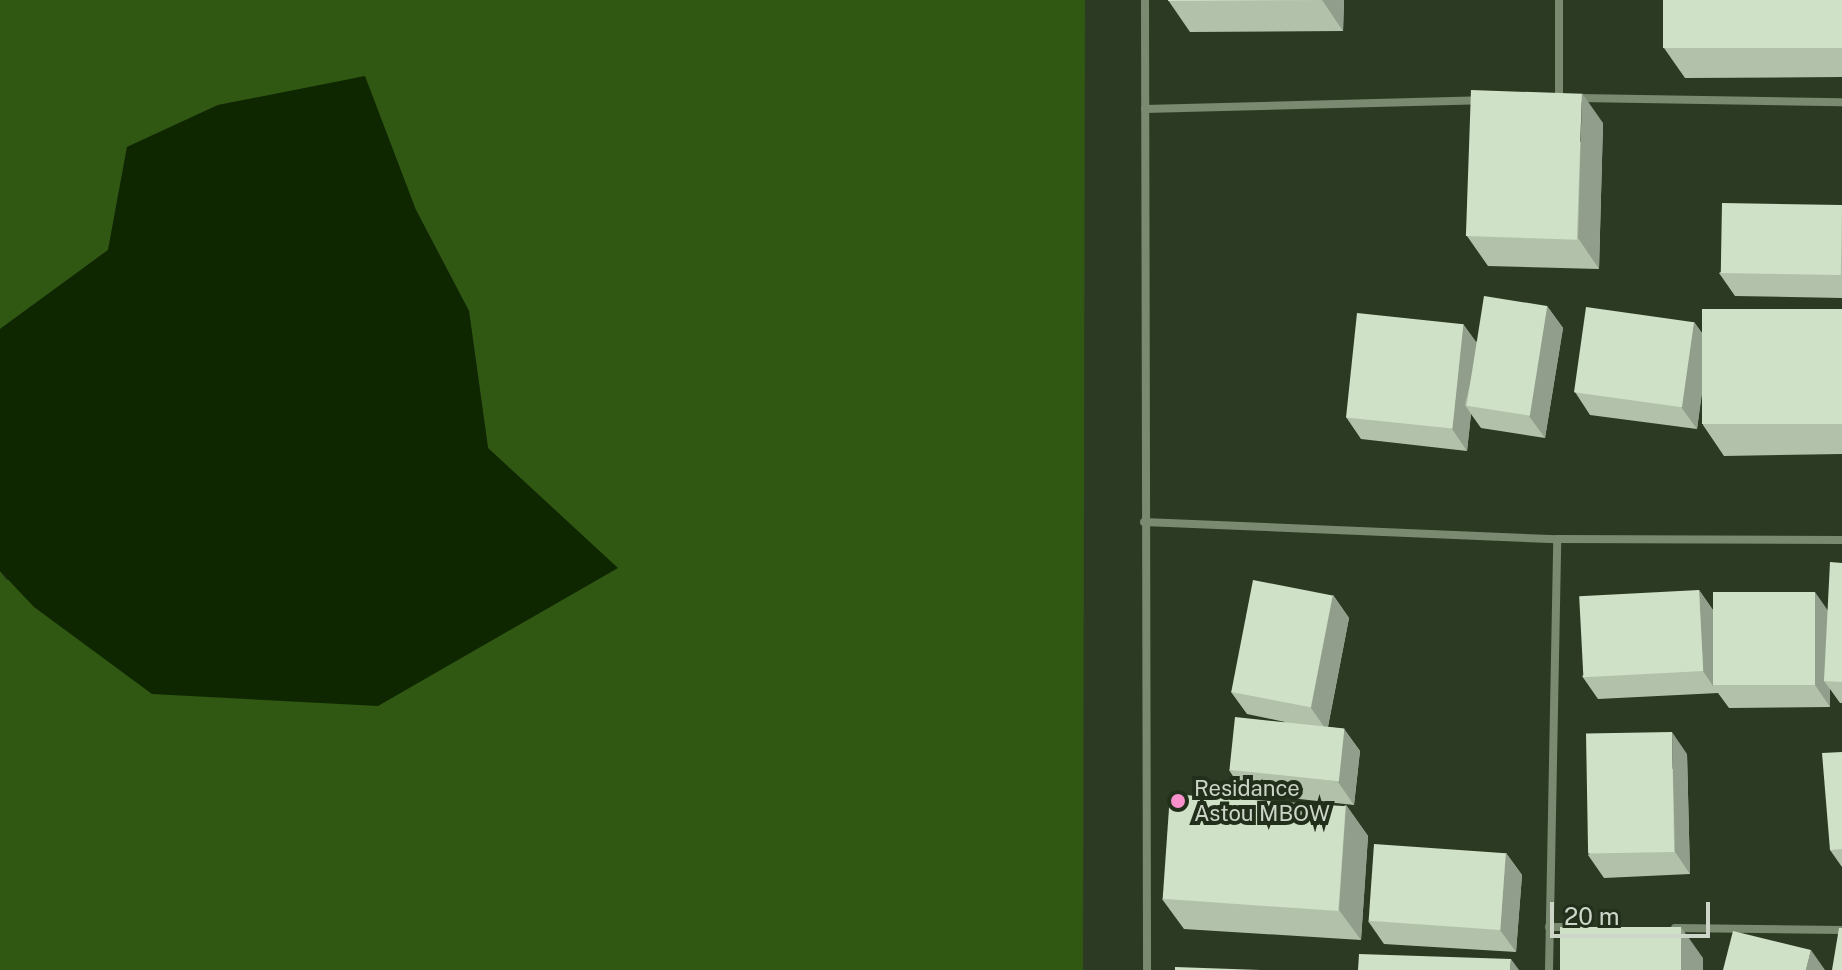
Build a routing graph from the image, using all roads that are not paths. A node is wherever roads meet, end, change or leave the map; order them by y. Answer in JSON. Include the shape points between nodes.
{"nodes":[{"id":1,"x":1145,"y":0,"type":"edge"},
{"id":2,"x":1559,"y":0,"type":"edge"},
{"id":3,"x":1543,"y":98,"type":"edge"},
{"id":4,"x":1559,"y":98,"type":"junction"},
{"id":5,"x":1496,"y":100,"type":"edge"},
{"id":6,"x":1842,"y":102,"type":"edge"},
{"id":7,"x":1145,"y":109,"type":"junction"},
{"id":8,"x":1144,"y":522,"type":"junction"},
{"id":9,"x":1557,"y":539,"type":"junction"},
{"id":10,"x":1842,"y":540,"type":"edge"},
{"id":11,"x":1549,"y":927,"type":"junction"},
{"id":12,"x":1595,"y":927,"type":"edge"},
{"id":13,"x":1657,"y":928,"type":"edge"},
{"id":14,"x":1842,"y":930,"type":"edge"},
{"id":15,"x":1147,"y":970,"type":"edge"},
{"id":16,"x":1549,"y":970,"type":"edge"}],
"edges":[{"from":1,"to":7,"type":"street"},
{"from":2,"to":4,"type":"street"},
{"from":3,"to":4,"type":"street"},
{"from":4,"to":6,"type":"street"},
{"from":5,"to":7,"type":"street"},
{"from":7,"to":8,"type":"street"},
{"from":8,"to":9,"type":"street"},
{"from":8,"to":15,"type":"street"},
{"from":9,"to":10,"type":"street"},
{"from":9,"to":11,"type":"street"},
{"from":11,"to":12,"type":"street"},
{"from":11,"to":16,"type":"street"},
{"from":13,"to":14,"type":"street"}]}
